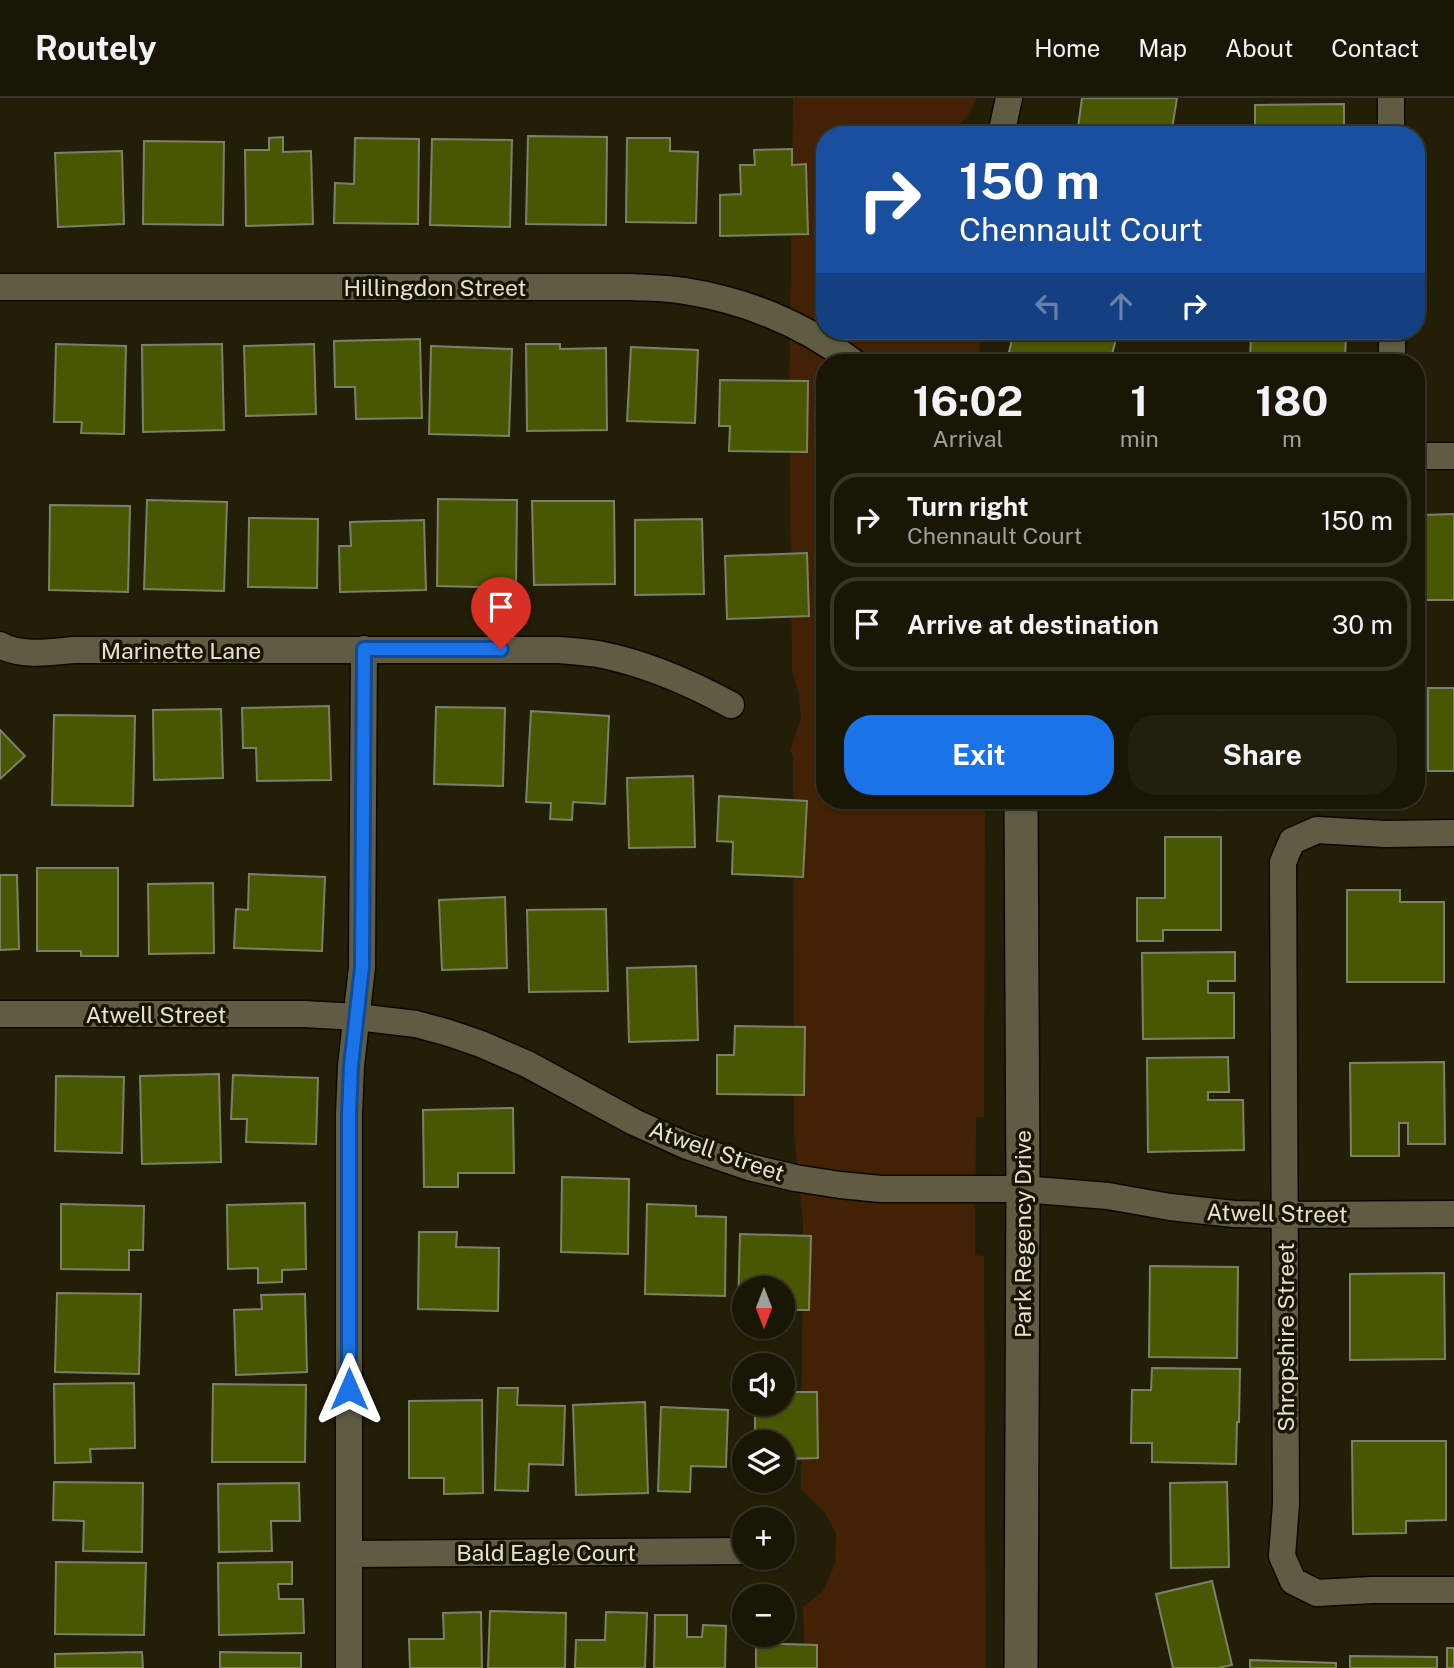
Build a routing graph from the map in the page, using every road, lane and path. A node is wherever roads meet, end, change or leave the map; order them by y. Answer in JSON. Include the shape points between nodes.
{"nodes":[{"id":1,"x":1009,"y":98,"type":"edge"},
{"id":2,"x":1391,"y":98,"type":"edge"},
{"id":3,"x":1003,"y":126,"type":"edge"},
{"id":4,"x":1391,"y":126,"type":"edge"},
{"id":5,"x":0,"y":287,"type":"edge"},
{"id":6,"x":816,"y":338,"type":"edge"},
{"id":7,"x":819,"y":340,"type":"edge"},
{"id":8,"x":840,"y":354,"type":"edge"},
{"id":9,"x":1425,"y":456,"type":"edge"},
{"id":10,"x":1454,"y":456,"type":"edge"},
{"id":11,"x":0,"y":645,"type":"edge"},
{"id":12,"x":364,"y":649,"type":"junction"},
{"id":13,"x":731,"y":705,"type":"dead end"},
{"id":14,"x":1021,"y":809,"type":"edge"},
{"id":15,"x":1454,"y":833,"type":"edge"},
{"id":16,"x":0,"y":1014,"type":"edge"},
{"id":17,"x":356,"y":1017,"type":"junction"},
{"id":18,"x":1023,"y":1189,"type":"junction"},
{"id":19,"x":1454,"y":1214,"type":"edge"},
{"id":20,"x":1285,"y":1215,"type":"junction"},
{"id":21,"x":732,"y":1551,"type":"edge"},
{"id":22,"x":349,"y":1553,"type":"junction"},
{"id":23,"x":1454,"y":1590,"type":"edge"},
{"id":24,"x":349,"y":1668,"type":"edge"},
{"id":25,"x":1021,"y":1668,"type":"edge"}],
"edges":[{"from":1,"to":3,"type":"street"},
{"from":2,"to":4,"type":"street"},
{"from":5,"to":6,"type":"street","name":"Hillingdon Street","via":[[684,290],[740,303],[792,323]]},
{"from":7,"to":8,"type":"street","name":"Hillingdon Street"},
{"from":9,"to":10,"type":"street"},
{"from":11,"to":12,"type":"street","name":"Marinette Lane","via":[[40,653]]},
{"from":12,"to":13,"type":"street","name":"Marinette Lane","via":[[596,653],[672,676]]},
{"from":12,"to":17,"type":"street","via":[[362,967]]},
{"from":14,"to":18,"type":"street","name":"Park Regency Drive"},
{"from":15,"to":20,"type":"street","name":"Shropshire Street","via":[[1317,830],[1292,841],[1283,862]]},
{"from":16,"to":17,"type":"street","name":"Atwell Street"},
{"from":17,"to":18,"type":"street","name":"Atwell Street","via":[[416,1024],[481,1044],[634,1122],[750,1167],[881,1189]]},
{"from":17,"to":22,"type":"street","via":[[349,1114]]},
{"from":18,"to":20,"type":"street","name":"Atwell Street","via":[[1108,1196],[1202,1212]]},
{"from":18,"to":25,"type":"street","name":"Park Regency Drive"},
{"from":19,"to":20,"type":"street","name":"Atwell Street"},
{"from":20,"to":23,"type":"street","name":"Shropshire Street","via":[[1286,1504],[1282,1556],[1293,1581],[1317,1593]]},
{"from":21,"to":22,"type":"street","name":"Bald Eagle Court"},
{"from":22,"to":24,"type":"street"}]}
